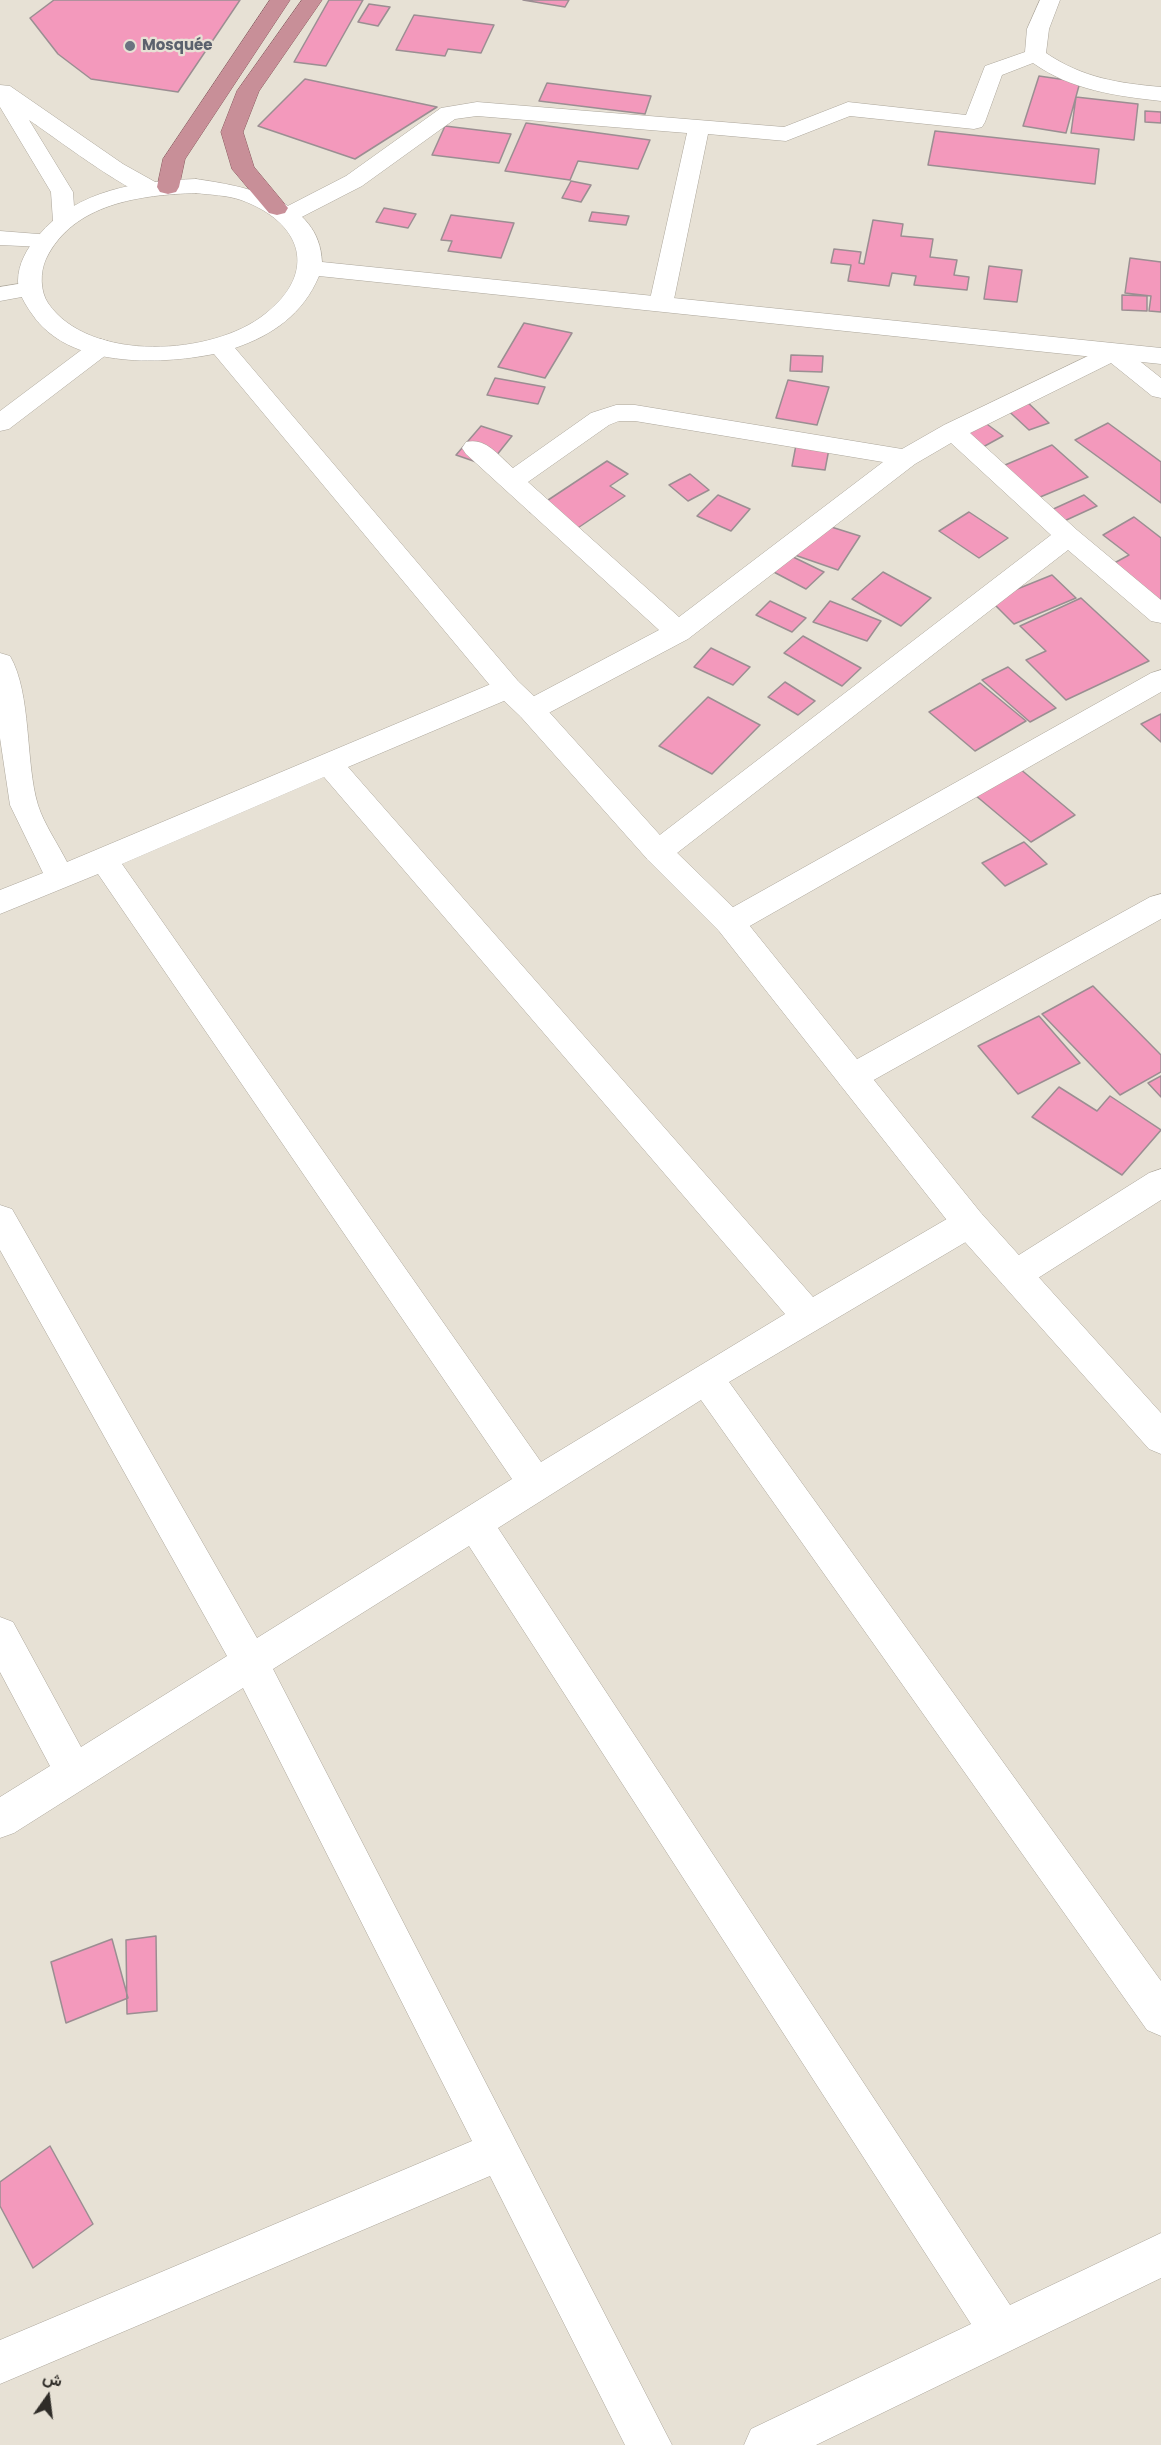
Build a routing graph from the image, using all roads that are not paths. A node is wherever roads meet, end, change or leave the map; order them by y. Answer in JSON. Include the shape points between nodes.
{"nodes":[{"id":1,"x":280,"y":0,"type":"edge"},
{"id":2,"x":312,"y":0,"type":"edge"},
{"id":3,"x":1050,"y":0,"type":"edge"},
{"id":4,"x":1035,"y":55,"type":"junction"},
{"id":5,"x":1,"y":90,"type":"edge"},
{"id":6,"x":1161,"y":94,"type":"edge"},
{"id":7,"x":699,"y":127,"type":"junction"},
{"id":8,"x":158,"y":187,"type":"junction"},
{"id":9,"x":282,"y":212,"type":"junction"},
{"id":10,"x":64,"y":221,"type":"junction"},
{"id":11,"x":0,"y":238,"type":"edge"},
{"id":12,"x":43,"y":240,"type":"junction"},
{"id":13,"x":311,"y":268,"type":"junction"},
{"id":14,"x":30,"y":289,"type":"junction"},
{"id":15,"x":0,"y":294,"type":"edge"},
{"id":16,"x":661,"y":304,"type":"junction"},
{"id":17,"x":219,"y":345,"type":"junction"},
{"id":18,"x":101,"y":347,"type":"junction"},
{"id":19,"x":1113,"y":352,"type":"junction"},
{"id":20,"x":1161,"y":356,"type":"edge"},
{"id":21,"x":1161,"y":390,"type":"edge"},
{"id":22,"x":0,"y":423,"type":"edge"},
{"id":23,"x":953,"y":431,"type":"junction"},
{"id":24,"x":475,"y":448,"type":"dead end"},
{"id":25,"x":906,"y":458,"type":"junction"},
{"id":26,"x":512,"y":481,"type":"junction"},
{"id":27,"x":1068,"y":536,"type":"junction"},
{"id":28,"x":1161,"y":614,"type":"edge"},
{"id":29,"x":678,"y":632,"type":"junction"},
{"id":30,"x":2,"y":677,"type":"edge"},
{"id":31,"x":1161,"y":680,"type":"edge"},
{"id":32,"x":508,"y":688,"type":"junction"},
{"id":33,"x":531,"y":710,"type":"junction"},
{"id":34,"x":328,"y":763,"type":"junction"},
{"id":35,"x":658,"y":852,"type":"junction"},
{"id":36,"x":103,"y":859,"type":"junction"},
{"id":37,"x":60,"y":878,"type":"junction"},
{"id":38,"x":0,"y":903,"type":"edge"},
{"id":39,"x":1161,"y":905,"type":"edge"},
{"id":40,"x":730,"y":923,"type":"junction"},
{"id":41,"x":852,"y":1077,"type":"junction"},
{"id":42,"x":1161,"y":1183,"type":"edge"},
{"id":43,"x":0,"y":1220,"type":"edge"},
{"id":44,"x":969,"y":1223,"type":"junction"},
{"id":45,"x":1015,"y":1275,"type":"junction"},
{"id":46,"x":809,"y":1317,"type":"junction"},
{"id":47,"x":706,"y":1378,"type":"junction"},
{"id":48,"x":1161,"y":1438,"type":"edge"},
{"id":49,"x":536,"y":1484,"type":"junction"},
{"id":50,"x":474,"y":1523,"type":"junction"},
{"id":51,"x":0,"y":1635,"type":"edge"},
{"id":52,"x":250,"y":1662,"type":"junction"},
{"id":53,"x":74,"y":1773,"type":"junction"},
{"id":54,"x":0,"y":1819,"type":"edge"},
{"id":55,"x":1161,"y":2016,"type":"edge"},
{"id":56,"x":499,"y":2151,"type":"junction"},
{"id":57,"x":1161,"y":2255,"type":"edge"},
{"id":58,"x":1002,"y":2332,"type":"junction"},
{"id":59,"x":0,"y":2362,"type":"edge"},
{"id":60,"x":649,"y":2445,"type":"edge"},
{"id":61,"x":767,"y":2445,"type":"edge"}],
"edges":[{"from":1,"to":8,"type":"highway"},
{"from":2,"to":9,"type":"highway","via":[[248,91],[232,132],[243,169]]},
{"from":3,"to":4,"type":"street","via":[[1038,29]]},
{"from":4,"to":6,"type":"street","via":[[1058,71],[1110,89]]},
{"from":4,"to":7,"type":"street","via":[[993,71],[974,122],[848,109],[786,134]]},
{"from":5,"to":8,"type":"street","via":[[115,169]]},
{"from":5,"to":10,"type":"street","via":[[62,192]]},
{"from":7,"to":9,"type":"street","via":[[477,110],[449,113],[354,181]]},
{"from":7,"to":16,"type":"street"},
{"from":8,"to":9,"type":"street","via":[[196,186],[240,193]]},
{"from":8,"to":10,"type":"street","via":[[118,195]]},
{"from":9,"to":13,"type":"street","via":[[297,225],[309,245]]},
{"from":10,"to":12,"type":"street"},
{"from":11,"to":12,"type":"street"},
{"from":12,"to":14,"type":"street","via":[[30,264]]},
{"from":13,"to":16,"type":"street"},
{"from":13,"to":17,"type":"street","via":[[303,291],[283,313],[255,332]]},
{"from":14,"to":15,"type":"street"},
{"from":14,"to":18,"type":"street","via":[[42,313],[66,333]]},
{"from":16,"to":19,"type":"street"},
{"from":17,"to":18,"type":"street","via":[[180,353],[139,354]]},
{"from":17,"to":32,"type":"street"},
{"from":18,"to":22,"type":"street"},
{"from":19,"to":20,"type":"street"},
{"from":19,"to":21,"type":"street"},
{"from":19,"to":23,"type":"street"},
{"from":23,"to":25,"type":"street"},
{"from":23,"to":27,"type":"street"},
{"from":24,"to":26,"type":"street"},
{"from":25,"to":26,"type":"street","via":[[644,414],[616,413],[600,419]]},
{"from":25,"to":29,"type":"street"},
{"from":26,"to":29,"type":"street"},
{"from":27,"to":28,"type":"street"},
{"from":27,"to":35,"type":"street"},
{"from":29,"to":33,"type":"street"},
{"from":30,"to":37,"type":"street","via":[[24,805]]},
{"from":31,"to":40,"type":"street"},
{"from":32,"to":33,"type":"street"},
{"from":32,"to":34,"type":"street"},
{"from":33,"to":35,"type":"street"},
{"from":34,"to":36,"type":"street"},
{"from":34,"to":46,"type":"street"},
{"from":35,"to":40,"type":"street"},
{"from":36,"to":37,"type":"street"},
{"from":36,"to":49,"type":"street"},
{"from":37,"to":38,"type":"street"},
{"from":39,"to":41,"type":"street"},
{"from":40,"to":41,"type":"street"},
{"from":41,"to":44,"type":"street"},
{"from":42,"to":45,"type":"street"},
{"from":43,"to":52,"type":"street"},
{"from":44,"to":45,"type":"street"},
{"from":44,"to":46,"type":"street"},
{"from":45,"to":48,"type":"street"},
{"from":46,"to":47,"type":"street"},
{"from":47,"to":49,"type":"street"},
{"from":47,"to":55,"type":"street"},
{"from":49,"to":50,"type":"street"},
{"from":50,"to":52,"type":"street"},
{"from":50,"to":58,"type":"street"},
{"from":51,"to":53,"type":"street"},
{"from":52,"to":53,"type":"street"},
{"from":52,"to":56,"type":"street"},
{"from":53,"to":54,"type":"street"},
{"from":56,"to":59,"type":"street"},
{"from":56,"to":60,"type":"street"},
{"from":57,"to":58,"type":"street"},
{"from":58,"to":61,"type":"street"}]}
